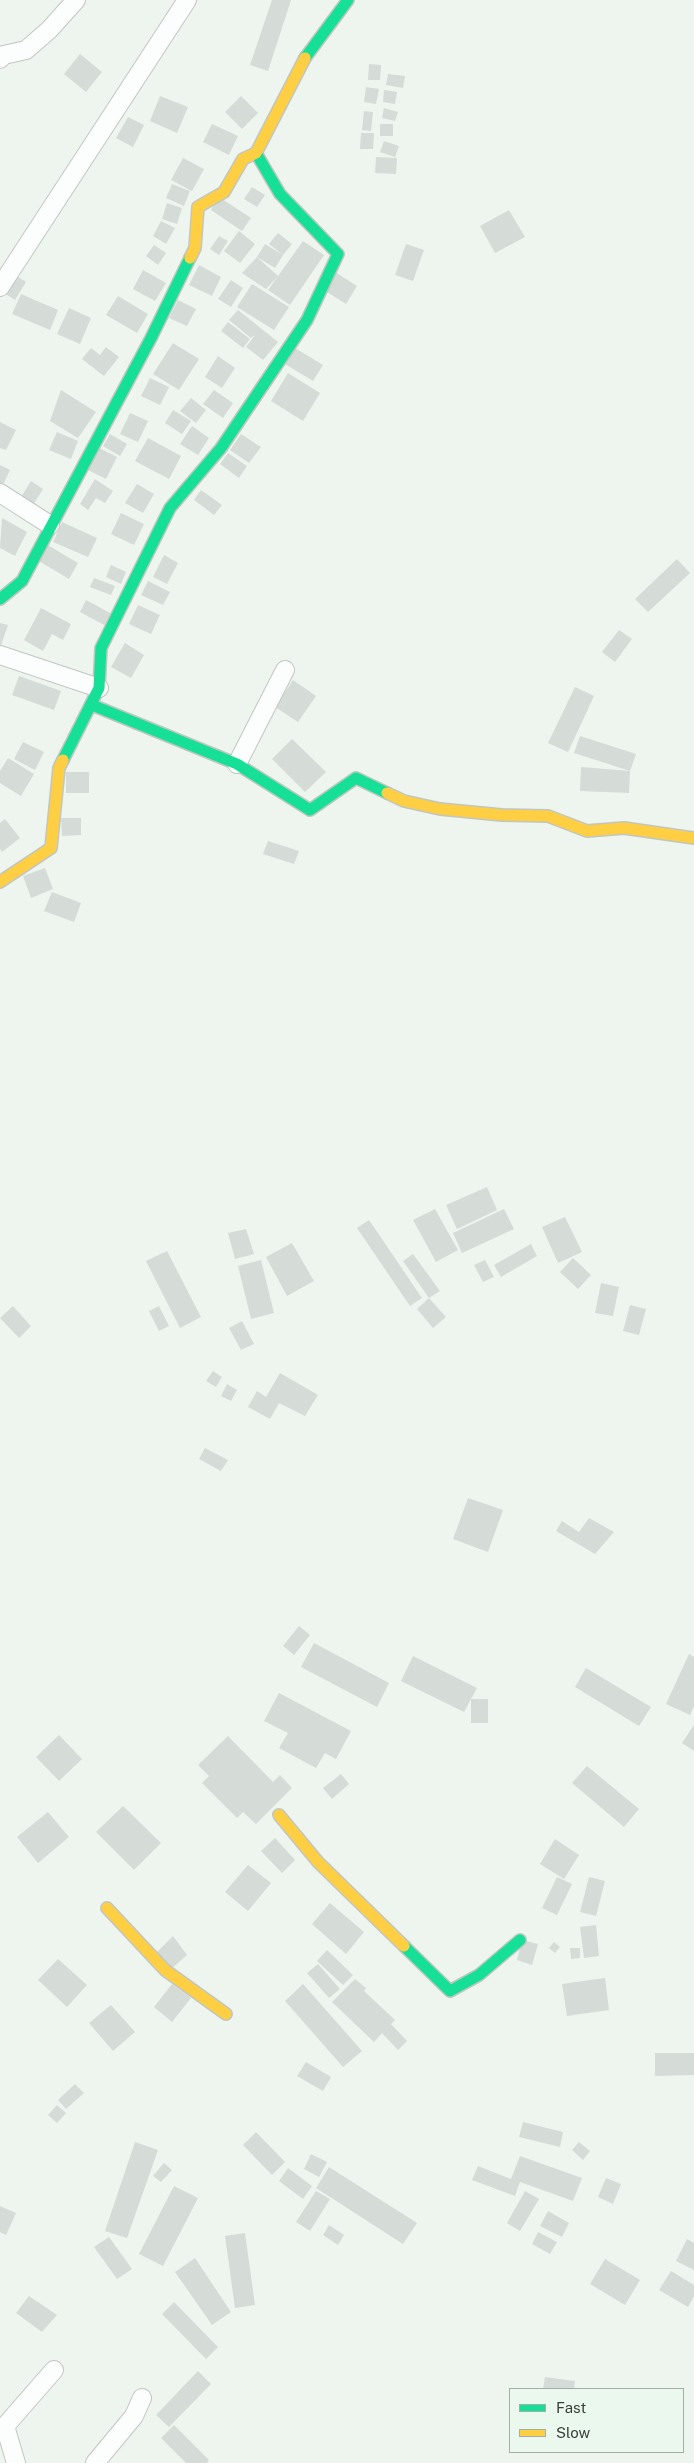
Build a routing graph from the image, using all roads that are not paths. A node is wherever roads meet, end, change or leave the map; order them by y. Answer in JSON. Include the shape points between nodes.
{"nodes":[{"id":1,"x":76,"y":0,"type":"edge"},
{"id":2,"x":187,"y":0,"type":"edge"},
{"id":3,"x":348,"y":0,"type":"edge"},
{"id":4,"x":0,"y":59,"type":"edge"},
{"id":5,"x":256,"y":153,"type":"junction"},
{"id":6,"x":0,"y":287,"type":"edge"},
{"id":7,"x":0,"y":493,"type":"edge"},
{"id":8,"x":50,"y":525,"type":"junction"},
{"id":9,"x":0,"y":599,"type":"edge"},
{"id":10,"x":0,"y":655,"type":"edge"},
{"id":11,"x":284,"y":670,"type":"dead end"},
{"id":12,"x":99,"y":688,"type":"junction"},
{"id":13,"x":92,"y":705,"type":"junction"},
{"id":14,"x":236,"y":764,"type":"junction"},
{"id":15,"x":694,"y":838,"type":"edge"},
{"id":16,"x":0,"y":882,"type":"edge"},
{"id":17,"x":279,"y":1816,"type":"dead end"},
{"id":18,"x":108,"y":1908,"type":"dead end"},
{"id":19,"x":520,"y":1940,"type":"dead end"},
{"id":20,"x":226,"y":2014,"type":"dead end"},
{"id":21,"x":54,"y":2370,"type":"dead end"},
{"id":22,"x":142,"y":2398,"type":"dead end"},
{"id":23,"x":2,"y":2429,"type":"edge"},
{"id":24,"x":16,"y":2463,"type":"edge"},
{"id":25,"x":95,"y":2463,"type":"edge"}],
"edges":[{"from":1,"to":4,"type":"street","via":[[26,50]]},
{"from":2,"to":6,"type":"street"},
{"from":3,"to":5,"type":"street","via":[[300,65]]},
{"from":5,"to":8,"type":"street","via":[[243,159],[224,192],[198,207],[195,248],[151,338]]},
{"from":5,"to":12,"type":"street","via":[[280,194],[338,254],[307,320],[221,448],[170,508],[101,648]]},
{"from":7,"to":8,"type":"street"},
{"from":8,"to":9,"type":"street","via":[[22,581]]},
{"from":10,"to":12,"type":"street"},
{"from":11,"to":14,"type":"street"},
{"from":12,"to":13,"type":"street"},
{"from":13,"to":14,"type":"street"},
{"from":13,"to":16,"type":"street","via":[[59,768],[51,848]]},
{"from":14,"to":15,"type":"street","via":[[310,810],[356,778],[404,801],[440,809],[548,816],[587,831],[624,828]]},
{"from":17,"to":19,"type":"street","via":[[318,1862],[450,1991],[479,1975]]},
{"from":18,"to":20,"type":"street","via":[[165,1970]]},
{"from":21,"to":23,"type":"street"},
{"from":22,"to":25,"type":"street","via":[[134,2416]]},
{"from":23,"to":24,"type":"street"}]}
